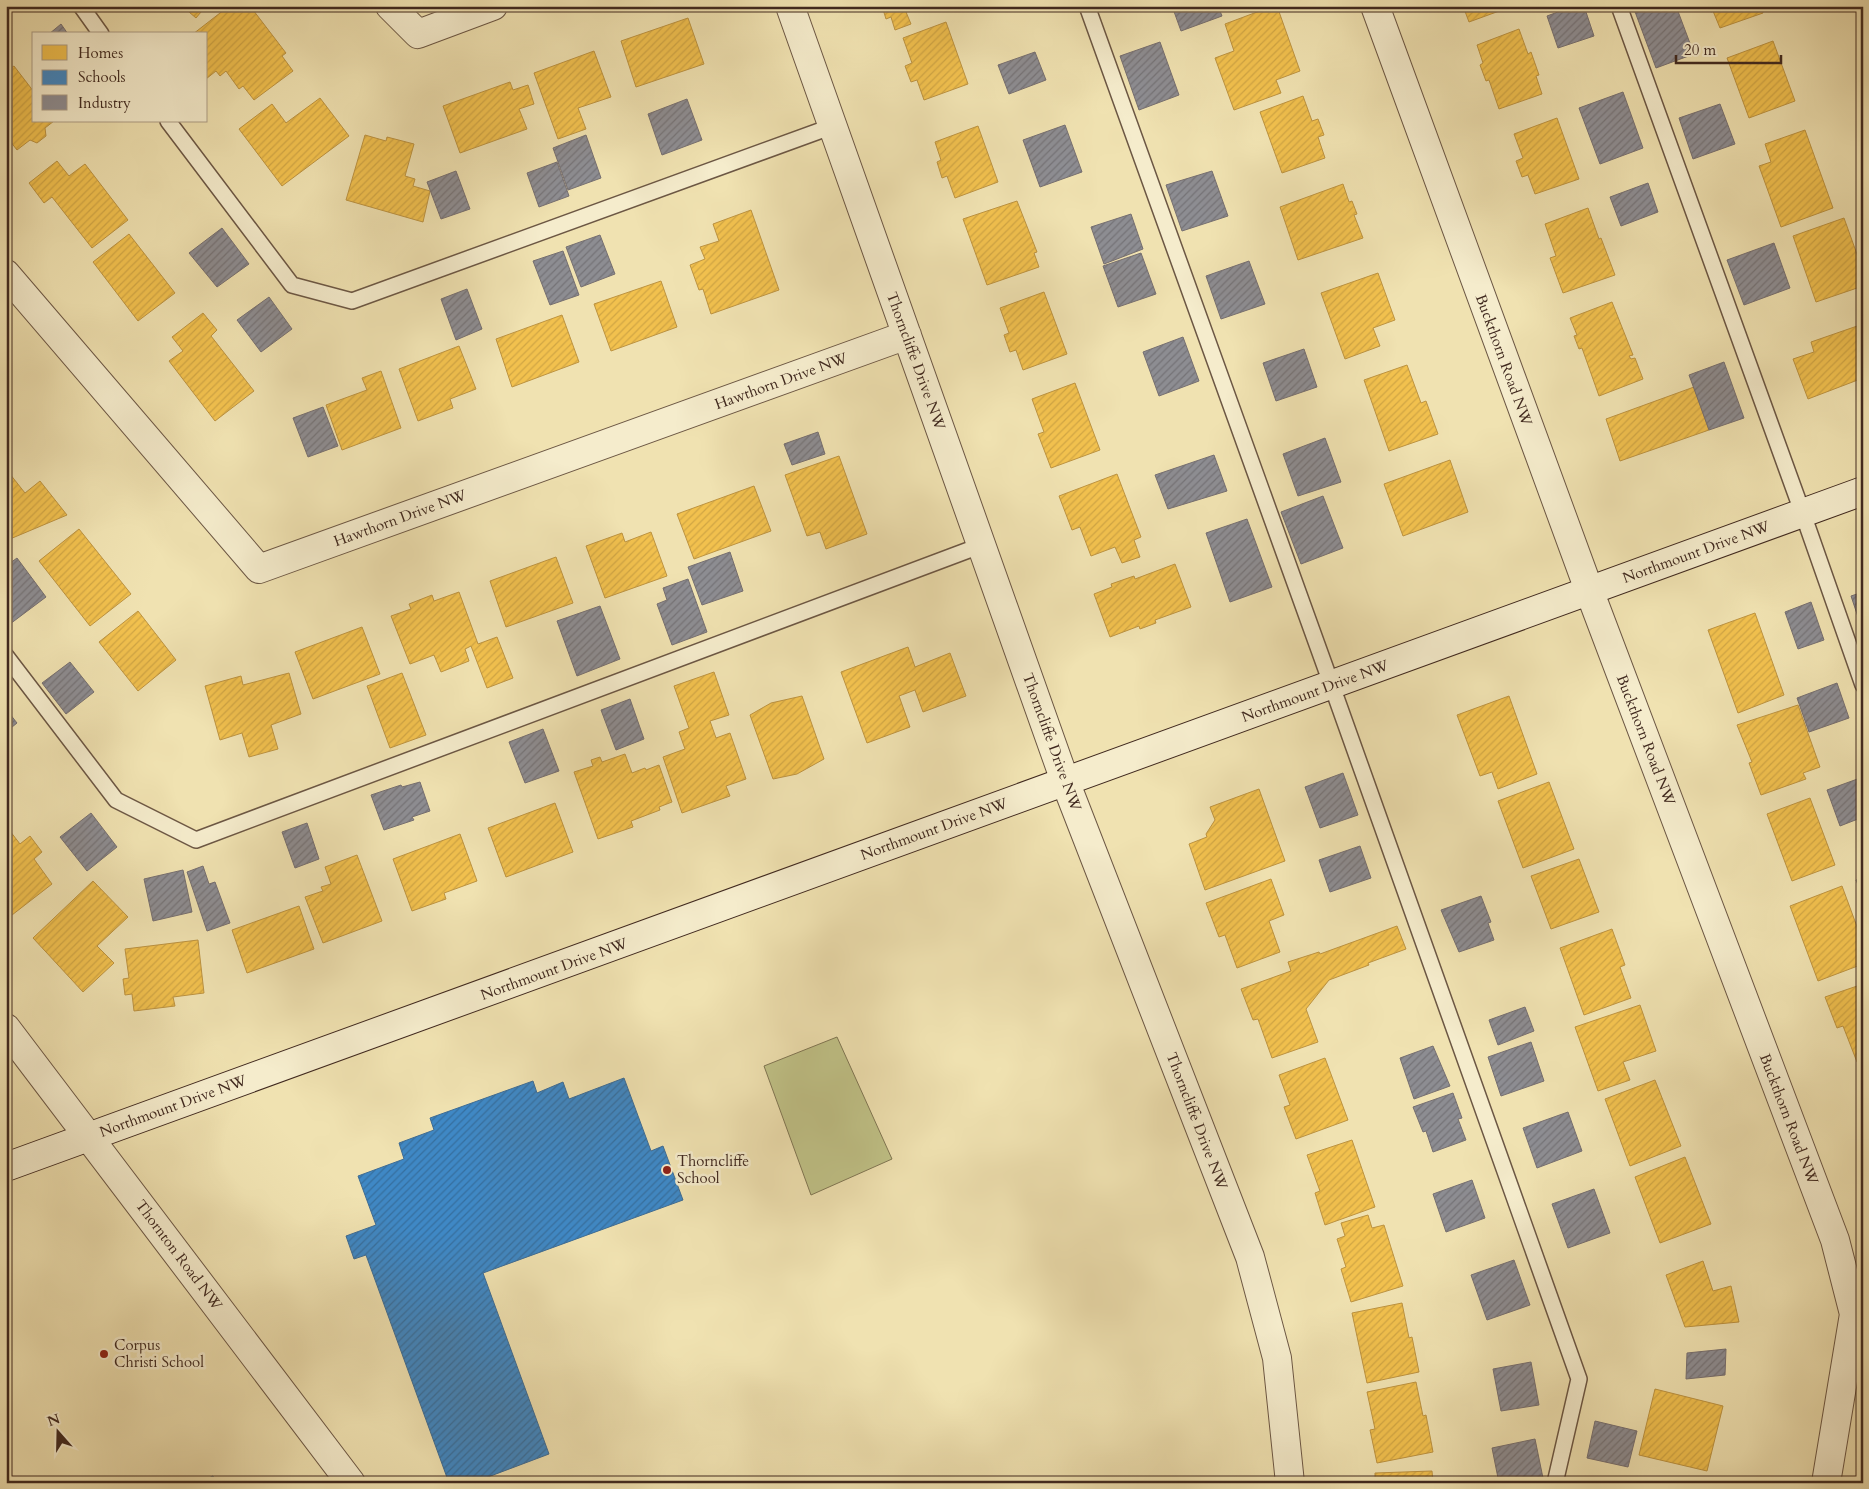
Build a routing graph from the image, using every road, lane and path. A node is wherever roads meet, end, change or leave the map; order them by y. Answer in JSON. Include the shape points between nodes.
{"nodes":[{"id":1,"x":81,"y":6,"type":"edge"},
{"id":2,"x":390,"y":6,"type":"edge"},
{"id":3,"x":493,"y":6,"type":"edge"},
{"id":4,"x":790,"y":6,"type":"edge"},
{"id":5,"x":1086,"y":6,"type":"edge"},
{"id":6,"x":1374,"y":6,"type":"edge"},
{"id":7,"x":1619,"y":6,"type":"edge"},
{"id":8,"x":100,"y":32,"type":"edge"},
{"id":9,"x":169,"y":122,"type":"edge"},
{"id":10,"x":832,"y":126,"type":"junction"},
{"id":11,"x":6,"y":274,"type":"edge"},
{"id":12,"x":907,"y":335,"type":"junction"},
{"id":13,"x":1863,"y":491,"type":"edge"},
{"id":14,"x":1803,"y":514,"type":"junction"},
{"id":15,"x":982,"y":545,"type":"junction"},
{"id":16,"x":1589,"y":590,"type":"junction"},
{"id":17,"x":6,"y":656,"type":"edge"},
{"id":18,"x":1863,"y":685,"type":"edge"},
{"id":19,"x":1332,"y":686,"type":"junction"},
{"id":20,"x":1066,"y":781,"type":"junction"},
{"id":21,"x":6,"y":1028,"type":"edge"},
{"id":22,"x":88,"y":1137,"type":"junction"},
{"id":23,"x":6,"y":1167,"type":"edge"},
{"id":24,"x":352,"y":1483,"type":"edge"},
{"id":25,"x":1290,"y":1483,"type":"edge"},
{"id":26,"x":1555,"y":1483,"type":"edge"},
{"id":27,"x":1826,"y":1483,"type":"edge"}],
"edges":[{"from":1,"to":8,"type":"lane"},
{"from":2,"to":3,"type":"street","via":[[418,34]]},
{"from":4,"to":10,"type":"street","name":"Thorncliffe Drive NW"},
{"from":5,"to":19,"type":"lane"},
{"from":6,"to":16,"type":"street","name":"Buckthorn Road NW"},
{"from":7,"to":14,"type":"lane"},
{"from":9,"to":10,"type":"lane","via":[[292,285],[352,301]]},
{"from":10,"to":12,"type":"street","name":"Thorncliffe Drive NW"},
{"from":11,"to":12,"type":"street","name":"Hawthorn Drive NW","via":[[260,569]]},
{"from":12,"to":15,"type":"street","name":"Thorncliffe Drive NW"},
{"from":13,"to":14,"type":"street","name":"Northmount Drive NW"},
{"from":14,"to":16,"type":"street","name":"Northmount Drive NW"},
{"from":14,"to":18,"type":"lane"},
{"from":15,"to":17,"type":"lane","via":[[196,840],[116,800]]},
{"from":15,"to":20,"type":"street","name":"Thorncliffe Drive NW"},
{"from":16,"to":19,"type":"street","name":"Northmount Drive NW"},
{"from":16,"to":27,"type":"street","name":"Buckthorn Road NW","via":[[1835,1240],[1854,1314]]},
{"from":19,"to":20,"type":"street","name":"Northmount Drive NW"},
{"from":19,"to":26,"type":"lane","via":[[1579,1379]]},
{"from":20,"to":22,"type":"street","name":"Northmount Drive NW"},
{"from":20,"to":25,"type":"street","name":"Thorncliffe Drive NW","via":[[1250,1257],[1277,1358]]},
{"from":21,"to":22,"type":"street","name":"Thornton Road NW"},
{"from":22,"to":23,"type":"street","name":"Northmount Drive NW"},
{"from":22,"to":24,"type":"street","name":"Thornton Road NW"}]}
